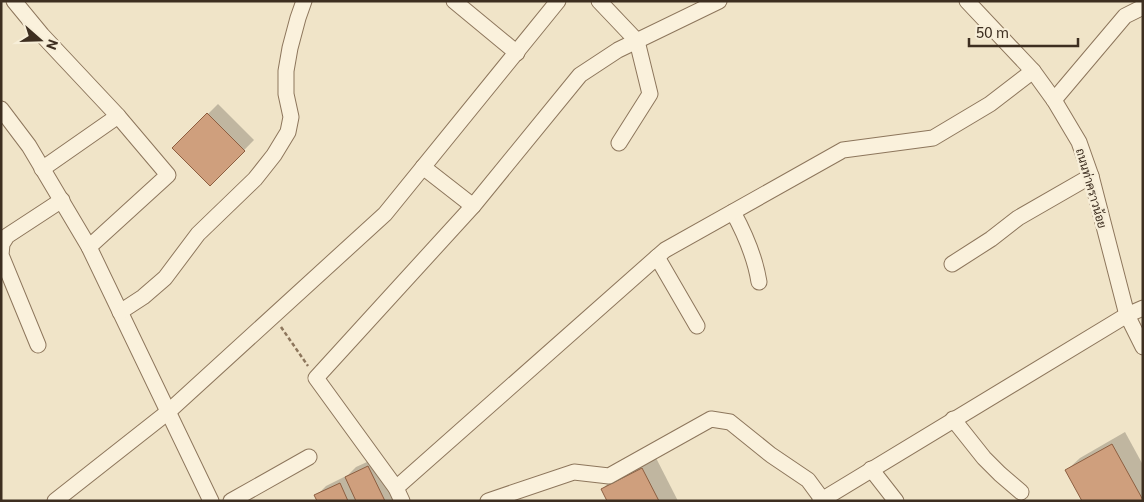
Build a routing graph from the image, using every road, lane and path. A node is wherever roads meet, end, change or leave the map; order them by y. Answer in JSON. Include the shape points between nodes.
{"nodes":[{"id":1,"x":14,"y":1,"type":"edge"},
{"id":2,"x":304,"y":1,"type":"edge"},
{"id":3,"x":454,"y":1,"type":"edge"},
{"id":4,"x":558,"y":1,"type":"edge"},
{"id":5,"x":599,"y":1,"type":"edge"},
{"id":6,"x":719,"y":1,"type":"edge"},
{"id":7,"x":968,"y":1,"type":"edge"},
{"id":8,"x":1143,"y":7,"type":"edge"},
{"id":9,"x":638,"y":41,"type":"junction"},
{"id":10,"x":517,"y":53,"type":"junction"},
{"id":11,"x":1032,"y":71,"type":"junction"},
{"id":12,"x":1054,"y":100,"type":"junction"},
{"id":13,"x":1,"y":109,"type":"edge"},
{"id":14,"x":118,"y":116,"type":"junction"},
{"id":15,"x":619,"y":143,"type":"dead end"},
{"id":16,"x":424,"y":167,"type":"junction"},
{"id":17,"x":42,"y":169,"type":"junction"},
{"id":18,"x":1091,"y":176,"type":"junction"},
{"id":19,"x":62,"y":200,"type":"junction"},
{"id":20,"x":473,"y":206,"type":"junction"},
{"id":21,"x":733,"y":212,"type":"junction"},
{"id":22,"x":89,"y":247,"type":"junction"},
{"id":23,"x":657,"y":257,"type":"junction"},
{"id":24,"x":952,"y":264,"type":"dead end"},
{"id":25,"x":759,"y":282,"type":"dead end"},
{"id":26,"x":1143,"y":308,"type":"edge"},
{"id":27,"x":120,"y":312,"type":"junction"},
{"id":28,"x":1126,"y":314,"type":"junction"},
{"id":29,"x":274,"y":316,"type":"junction"},
{"id":30,"x":697,"y":326,"type":"dead end"},
{"id":31,"x":38,"y":345,"type":"dead end"},
{"id":32,"x":1143,"y":347,"type":"edge"},
{"id":33,"x":316,"y":378,"type":"junction"},
{"id":34,"x":168,"y":412,"type":"junction"},
{"id":35,"x":953,"y":420,"type":"junction"},
{"id":36,"x":309,"y":457,"type":"dead end"},
{"id":37,"x":871,"y":469,"type":"junction"},
{"id":38,"x":1021,"y":492,"type":"dead end"},
{"id":39,"x":399,"y":495,"type":"edge"},
{"id":40,"x":821,"y":500,"type":"edge"},
{"id":41,"x":55,"y":501,"type":"edge"},
{"id":42,"x":211,"y":501,"type":"edge"},
{"id":43,"x":231,"y":501,"type":"edge"},
{"id":44,"x":488,"y":501,"type":"edge"},
{"id":45,"x":896,"y":501,"type":"edge"}],
"edges":[{"from":1,"to":14,"type":"street"},
{"from":2,"to":27,"type":"street","via":[[286,71],[291,117],[288,132],[256,179],[198,234],[165,278]]},
{"from":3,"to":10,"type":"street"},
{"from":4,"to":10,"type":"street"},
{"from":5,"to":9,"type":"street"},
{"from":6,"to":9,"type":"street"},
{"from":7,"to":11,"type":"street","name":"ถนนท่าคราวน้อย"},
{"from":8,"to":12,"type":"street","via":[[1125,16]]},
{"from":9,"to":15,"type":"street","via":[[650,94]]},
{"from":9,"to":20,"type":"street","via":[[580,75]]},
{"from":10,"to":16,"type":"street"},
{"from":11,"to":12,"type":"street","name":"ถนนท่าคราวน้อย"},
{"from":11,"to":21,"type":"street","via":[[990,104],[933,138],[843,150]]},
{"from":12,"to":18,"type":"street","name":"ถนนท่าคราวน้อย","via":[[1079,142]]},
{"from":13,"to":17,"type":"street"},
{"from":14,"to":17,"type":"street"},
{"from":14,"to":22,"type":"street","via":[[168,175]]},
{"from":16,"to":20,"type":"street"},
{"from":16,"to":29,"type":"street","via":[[385,214]]},
{"from":17,"to":19,"type":"street"},
{"from":18,"to":24,"type":"street","via":[[1018,218]]},
{"from":18,"to":28,"type":"street","name":"ถนนท่าคราวน้อย"},
{"from":19,"to":22,"type":"street"},
{"from":19,"to":31,"type":"street","via":[[7,236],[2,244],[1,255]]},
{"from":20,"to":33,"type":"street"},
{"from":21,"to":23,"type":"street"},
{"from":21,"to":25,"type":"street","via":[[757,268]]},
{"from":22,"to":27,"type":"street"},
{"from":23,"to":30,"type":"street"},
{"from":23,"to":39,"type":"street"},
{"from":26,"to":28,"type":"street"},
{"from":27,"to":34,"type":"street"},
{"from":28,"to":32,"type":"street","name":"ถนนท่าคราวน้อย"},
{"from":28,"to":35,"type":"street"},
{"from":29,"to":33,"type":"path"},
{"from":29,"to":34,"type":"street"},
{"from":33,"to":39,"type":"street"},
{"from":34,"to":41,"type":"street"},
{"from":34,"to":42,"type":"street"},
{"from":35,"to":37,"type":"street"},
{"from":35,"to":38,"type":"street","via":[[984,458]]},
{"from":36,"to":43,"type":"street"},
{"from":37,"to":40,"type":"street"},
{"from":37,"to":45,"type":"street"},
{"from":40,"to":44,"type":"street","via":[[808,480],[730,422],[711,419],[609,476],[574,472]]}]}
